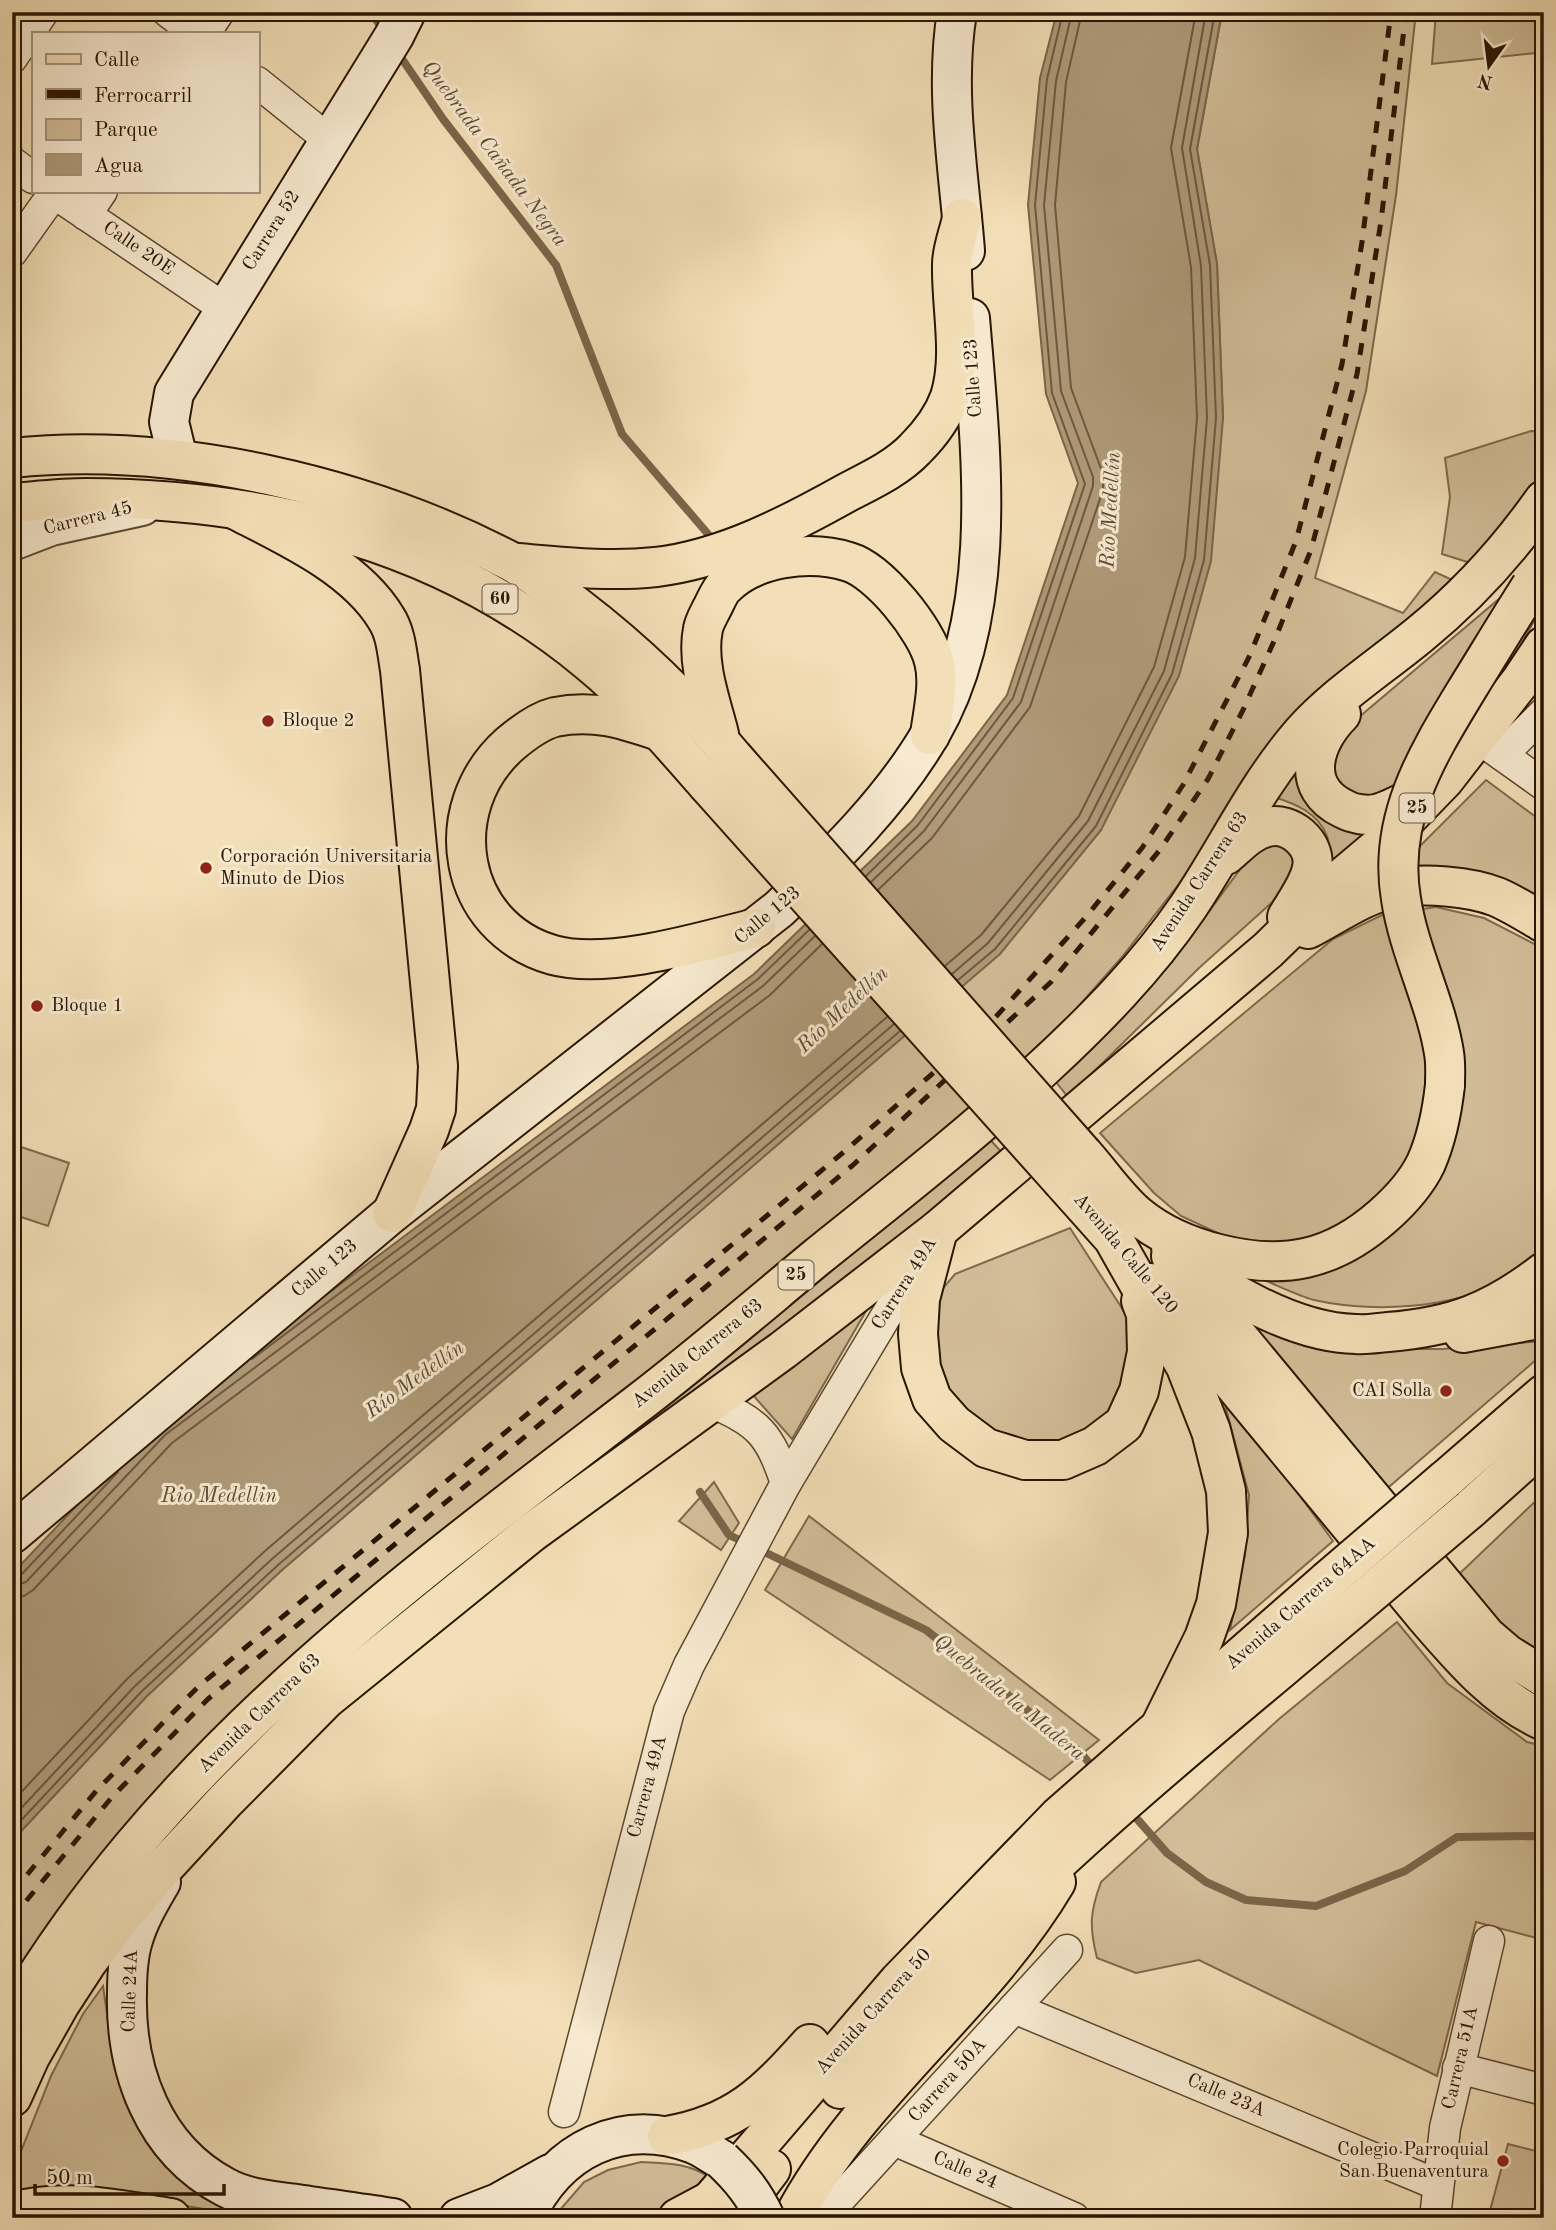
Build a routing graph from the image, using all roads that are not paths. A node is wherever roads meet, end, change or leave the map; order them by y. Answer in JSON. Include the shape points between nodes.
{"nodes":[{"id":1,"x":43,"y":12,"type":"edge"},
{"id":2,"x":168,"y":12,"type":"edge"},
{"id":3,"x":219,"y":12,"type":"edge"},
{"id":4,"x":957,"y":12,"type":"edge"},
{"id":5,"x":195,"y":32,"type":"edge"},
{"id":6,"x":206,"y":32,"type":"edge"},
{"id":7,"x":394,"y":36,"type":"edge"},
{"id":8,"x":12,"y":58,"type":"edge"},
{"id":9,"x":259,"y":84,"type":"edge"},
{"id":10,"x":329,"y":140,"type":"junction"},
{"id":11,"x":12,"y":162,"type":"edge"},
{"id":12,"x":32,"y":177,"type":"edge"},
{"id":13,"x":43,"y":192,"type":"edge"},
{"id":14,"x":61,"y":192,"type":"edge"},
{"id":15,"x":94,"y":203,"type":"edge"},
{"id":16,"x":962,"y":218,"type":"junction"},
{"id":17,"x":12,"y":251,"type":"edge"},
{"id":18,"x":224,"y":309,"type":"junction"},
{"id":19,"x":12,"y":458,"type":"edge"},
{"id":20,"x":177,"y":458,"type":"junction"},
{"id":21,"x":164,"y":500,"type":"junction"},
{"id":22,"x":1544,"y":500,"type":"edge"},
{"id":23,"x":12,"y":503,"type":"edge"},
{"id":24,"x":238,"y":511,"type":"junction"},
{"id":25,"x":12,"y":541,"type":"edge"},
{"id":26,"x":512,"y":562,"type":"junction"},
{"id":27,"x":1537,"y":575,"type":"edge"},
{"id":28,"x":1419,"y":635,"type":"junction"},
{"id":29,"x":1544,"y":646,"type":"edge"},
{"id":30,"x":1544,"y":713,"type":"edge"},
{"id":31,"x":661,"y":732,"type":"junction"},
{"id":32,"x":930,"y":735,"type":"junction"},
{"id":33,"x":1490,"y":747,"type":"junction"},
{"id":34,"x":720,"y":761,"type":"junction"},
{"id":35,"x":1444,"y":780,"type":"junction"},
{"id":36,"x":1544,"y":785,"type":"edge"},
{"id":37,"x":1214,"y":866,"type":"junction"},
{"id":38,"x":1544,"y":923,"type":"edge"},
{"id":39,"x":756,"y":928,"type":"junction"},
{"id":40,"x":1268,"y":950,"type":"junction"},
{"id":41,"x":392,"y":1213,"type":"junction"},
{"id":42,"x":1125,"y":1226,"type":"junction"},
{"id":43,"x":938,"y":1230,"type":"junction"},
{"id":44,"x":1544,"y":1272,"type":"edge"},
{"id":45,"x":1544,"y":1318,"type":"edge"},
{"id":46,"x":1355,"y":1334,"type":"junction"},
{"id":47,"x":1544,"y":1394,"type":"edge"},
{"id":48,"x":711,"y":1402,"type":"junction"},
{"id":49,"x":1536,"y":1455,"type":"edge"},
{"id":50,"x":786,"y":1483,"type":"junction"},
{"id":51,"x":12,"y":1534,"type":"edge"},
{"id":52,"x":1544,"y":1677,"type":"edge"},
{"id":53,"x":1544,"y":1721,"type":"edge"},
{"id":54,"x":1160,"y":1727,"type":"junction"},
{"id":55,"x":1139,"y":1768,"type":"junction"},
{"id":56,"x":1070,"y":1828,"type":"junction"},
{"id":57,"x":179,"y":1851,"type":"junction"},
{"id":58,"x":1489,"y":1941,"type":"dead end"},
{"id":59,"x":1067,"y":1950,"type":"dead end"},
{"id":60,"x":1014,"y":2008,"type":"junction"},
{"id":61,"x":12,"y":2016,"type":"edge"},
{"id":62,"x":1458,"y":2068,"type":"junction"},
{"id":63,"x":1544,"y":2090,"type":"edge"},
{"id":64,"x":12,"y":2097,"type":"edge"},
{"id":65,"x":564,"y":2112,"type":"dead end"},
{"id":66,"x":667,"y":2136,"type":"junction"},
{"id":67,"x":894,"y":2140,"type":"junction"},
{"id":68,"x":555,"y":2171,"type":"junction"},
{"id":69,"x":1438,"y":2185,"type":"junction"},
{"id":70,"x":12,"y":2212,"type":"edge"},
{"id":71,"x":705,"y":2214,"type":"edge"},
{"id":72,"x":811,"y":2215,"type":"edge"},
{"id":73,"x":171,"y":2218,"type":"edge"},
{"id":74,"x":393,"y":2218,"type":"edge"},
{"id":75,"x":460,"y":2218,"type":"edge"},
{"id":76,"x":525,"y":2218,"type":"edge"},
{"id":77,"x":765,"y":2218,"type":"edge"},
{"id":78,"x":1074,"y":2218,"type":"edge"},
{"id":79,"x":1435,"y":2218,"type":"edge"}],
"edges":[{"from":1,"to":8,"type":"street"},
{"from":2,"to":5,"type":"street"},
{"from":3,"to":6,"type":"street"},
{"from":4,"to":16,"type":"main road","name":"Calle 123","via":[[952,116]]},
{"from":7,"to":10,"type":"main road","name":"Carrera 52"},
{"from":9,"to":10,"type":"street"},
{"from":10,"to":18,"type":"main road","name":"Carrera 52"},
{"from":11,"to":12,"type":"street","name":"Calle 20E"},
{"from":13,"to":17,"type":"street"},
{"from":14,"to":15,"type":"street","name":"Calle 20E"},
{"from":15,"to":18,"type":"street","name":"Calle 20E"},
{"from":16,"to":26,"type":"main road","via":[[951,261],[954,378],[939,420],[914,451],[798,520],[727,550],[629,569]]},
{"from":16,"to":32,"type":"main road","name":"Calle 123","via":[[981,481],[978,554],[969,636]]},
{"from":18,"to":20,"type":"main road","name":"Carrera 52","via":[[171,401],[169,422]]},
{"from":19,"to":20,"type":"main road","number":"60"},
{"from":20,"to":26,"type":"main road","number":"60","via":[[352,498]]},
{"from":21,"to":23,"type":"main road","number":"60","via":[[84,498]]},
{"from":21,"to":24,"type":"main road","number":"60"},
{"from":21,"to":25,"type":"main road","name":"Carrera 45","via":[[51,526]]},
{"from":22,"to":28,"type":"main road","name":"Avenida Carrera 63","number":"25","via":[[1485,575]]},
{"from":24,"to":31,"type":"main road","number":"60","via":[[334,528],[392,547],[470,582],[553,633],[591,663]]},
{"from":24,"to":41,"type":"main road","via":[[350,576],[370,596],[394,635],[438,1066],[436,1109]]},
{"from":26,"to":34,"type":"main road","number":"60","via":[[645,662],[685,701]]},
{"from":27,"to":42,"type":"main road","name":"Avenida Calle 120","bridge":true,"via":[[1417,775],[1403,824],[1400,896],[1444,1054],[1445,1085],[1435,1140],[1413,1185],[1372,1226],[1324,1254],[1294,1260],[1233,1257]]},
{"from":28,"to":35,"type":"main road","via":[[1330,725],[1316,753],[1314,772],[1321,791],[1350,813],[1374,814],[1395,807]]},
{"from":28,"to":37,"type":"main road","name":"Avenida Carrera 63","number":"25","via":[[1305,730],[1257,794]]},
{"from":29,"to":33,"type":"main road","name":"Avenida Carrera 63","number":"25"},
{"from":30,"to":33,"type":"street"},
{"from":31,"to":34,"type":"main road","number":"60"},
{"from":31,"to":39,"type":"main road","via":[[613,716],[579,714],[553,717],[523,733],[495,758],[469,809],[465,834],[470,878],[499,924],[521,940],[552,954],[583,960],[710,942]]},
{"from":32,"to":34,"type":"main road","via":[[934,660],[905,608],[852,562],[794,555],[765,563],[724,587],[703,628],[701,653]]},
{"from":32,"to":39,"type":"main road","name":"Calle 123","via":[[889,794],[812,878]]},
{"from":33,"to":35,"type":"main road","name":"Avenida Carrera 63","number":"25"},
{"from":33,"to":36,"type":"street"},
{"from":34,"to":42,"type":"main road","name":"Avenida Calle 120","number":"60","bridge":true},
{"from":35,"to":40,"type":"main road","name":"Avenida Carrera 63","number":"25"},
{"from":37,"to":40,"type":"main road","via":[[1251,833],[1270,826],[1290,829],[1312,852],[1312,868]]},
{"from":37,"to":61,"type":"main road","name":"Avenida Carrera 63","number":"25","via":[[1157,951],[1040,1071],[891,1198],[353,1627],[281,1691],[127,1852]]},
{"from":38,"to":40,"type":"main road","via":[[1495,896],[1453,888],[1394,888]]},
{"from":39,"to":41,"type":"main road","name":"Calle 123"},
{"from":40,"to":43,"type":"main road","name":"Avenida Carrera 63","number":"25"},
{"from":41,"to":51,"type":"main road","name":"Calle 123"},
{"from":42,"to":43,"type":"main road","via":[[1146,1314],[1147,1352],[1139,1391],[1124,1424],[1095,1446],[1063,1460],[1025,1460],[986,1448],[954,1424],[932,1399],[921,1368],[918,1334],[920,1299]]},
{"from":42,"to":46,"type":"main road","via":[[1283,1317]]},
{"from":42,"to":52,"type":"main road","name":"Avenida Calle 120","via":[[1486,1636]]},
{"from":42,"to":53,"type":"main road","name":"Avenida Calle 120","via":[[1416,1605],[1466,1663],[1528,1714]]},
{"from":42,"to":54,"type":"main road","via":[[1211,1431],[1226,1491],[1228,1534],[1216,1604]]},
{"from":43,"to":48,"type":"main road","name":"Avenida Carrera 63","number":"25"},
{"from":43,"to":50,"type":"street","name":"Carrera 49A"},
{"from":44,"to":46,"type":"main road","via":[[1490,1307],[1445,1325]]},
{"from":45,"to":46,"type":"main road","via":[[1431,1338]]},
{"from":47,"to":54,"type":"main road","name":"Avenida Carrera 64AA","bridge":true},
{"from":48,"to":50,"type":"street","via":[[756,1427],[776,1454]]},
{"from":48,"to":57,"type":"main road","name":"Avenida Carrera 63","number":"25","via":[[531,1533],[326,1699]]},
{"from":49,"to":55,"type":"main road","name":"Avenida Carrera 64AA","bridge":true,"via":[[1351,1610]]},
{"from":50,"to":65,"type":"street","name":"Carrera 49A","via":[[669,1711]]},
{"from":54,"to":55,"type":"main road","name":"Avenida Carrera 64AA"},
{"from":55,"to":56,"type":"main road","name":"Avenida Carrera 64AA"},
{"from":56,"to":66,"type":"main road","via":[[1001,1845],[972,1867],[759,2098],[714,2125]]},
{"from":56,"to":71,"type":"main road","name":"Avenida Carrera 50","via":[[899,1981]]},
{"from":56,"to":72,"type":"main road","via":[[1021,1936],[830,2157]]},
{"from":57,"to":64,"type":"main road","name":"Avenida Carrera 63","number":"25","via":[[88,1961],[30,2057]]},
{"from":57,"to":74,"type":"main road","name":"Calle 24A","via":[[144,1911],[132,1941],[127,1976],[130,2055],[155,2120],[201,2172],[227,2188],[256,2198]]},
{"from":58,"to":62,"type":"street","name":"Carrera 51A"},
{"from":59,"to":60,"type":"street","name":"Carrera 50A"},
{"from":60,"to":67,"type":"street","name":"Carrera 50A"},
{"from":60,"to":69,"type":"street","name":"Calle 23A"},
{"from":62,"to":63,"type":"street"},
{"from":62,"to":69,"type":"street","name":"Carrera 51A"},
{"from":66,"to":68,"type":"main road","via":[[631,2136],[595,2144]]},
{"from":66,"to":77,"type":"main road","bridge":true,"via":[[722,2160],[743,2180]]},
{"from":67,"to":72,"type":"street","name":"Carrera 50A"},
{"from":67,"to":78,"type":"street","name":"Calle 24"},
{"from":68,"to":75,"type":"main road"},
{"from":68,"to":76,"type":"main road"},
{"from":69,"to":79,"type":"street","name":"Carrera 51A"},
{"from":70,"to":73,"type":"main road","via":[[63,2205]]}]}
